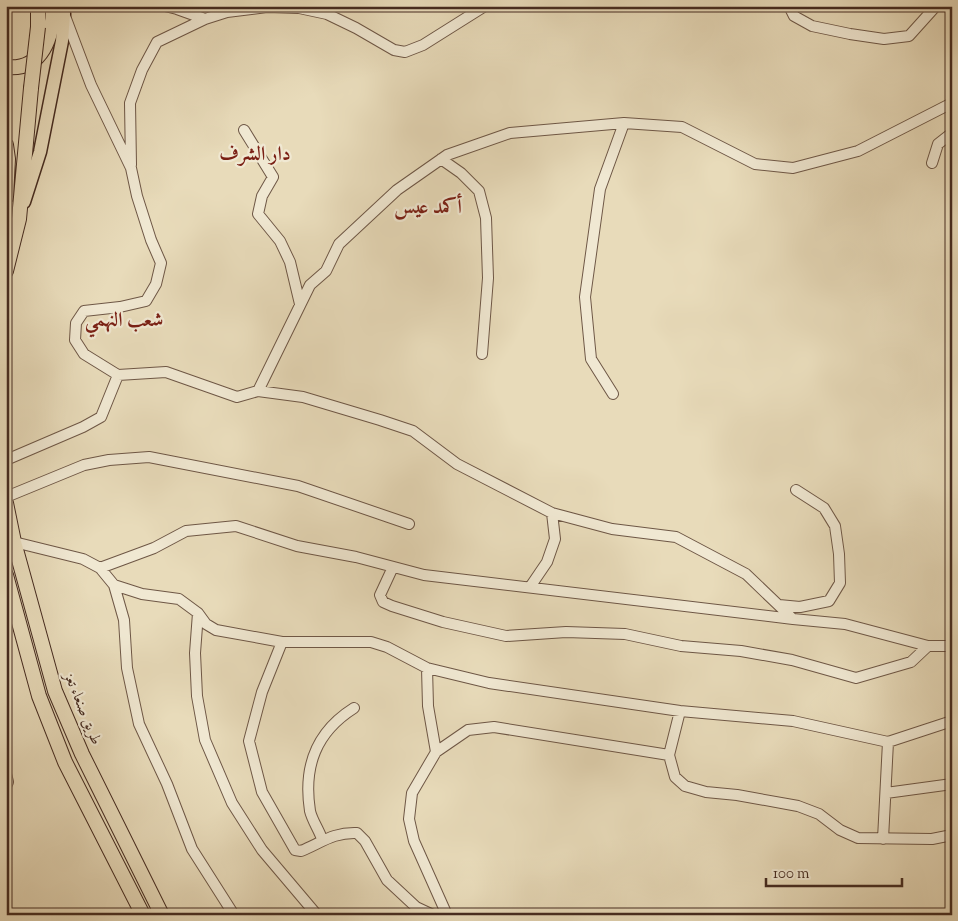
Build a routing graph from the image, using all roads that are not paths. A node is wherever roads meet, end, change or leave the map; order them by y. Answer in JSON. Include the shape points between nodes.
{"nodes":[{"id":1,"x":38,"y":6,"type":"edge"},
{"id":2,"x":165,"y":6,"type":"edge"},
{"id":3,"x":485,"y":6,"type":"edge"},
{"id":4,"x":789,"y":6,"type":"edge"},
{"id":5,"x":936,"y":6,"type":"edge"},
{"id":6,"x":60,"y":9,"type":"edge"},
{"id":7,"x":205,"y":19,"type":"junction"},
{"id":8,"x":6,"y":67,"type":"edge"},
{"id":9,"x":952,"y":103,"type":"edge"},
{"id":10,"x":624,"y":123,"type":"junction"},
{"id":11,"x":244,"y":130,"type":"dead end"},
{"id":12,"x":952,"y":133,"type":"edge"},
{"id":13,"x":6,"y":145,"type":"edge"},
{"id":14,"x":441,"y":159,"type":"junction"},
{"id":15,"x":932,"y":163,"type":"dead end"},
{"id":16,"x":131,"y":168,"type":"junction"},
{"id":17,"x":6,"y":197,"type":"edge"},
{"id":18,"x":19,"y":218,"type":"junction"},
{"id":19,"x":6,"y":271,"type":"edge"},
{"id":20,"x":300,"y":304,"type":"junction"},
{"id":21,"x":482,"y":354,"type":"dead end"},
{"id":22,"x":118,"y":375,"type":"junction"},
{"id":23,"x":258,"y":391,"type":"junction"},
{"id":24,"x":613,"y":394,"type":"dead end"},
{"id":25,"x":6,"y":460,"type":"edge"},
{"id":26,"x":796,"y":490,"type":"dead end"},
{"id":27,"x":6,"y":497,"type":"edge"},
{"id":28,"x":6,"y":503,"type":"edge"},
{"id":29,"x":552,"y":513,"type":"junction"},
{"id":30,"x":409,"y":524,"type":"dead end"},
{"id":31,"x":14,"y":542,"type":"junction"},
{"id":32,"x":393,"y":567,"type":"junction"},
{"id":33,"x":100,"y":568,"type":"junction"},
{"id":34,"x":6,"y":575,"type":"edge"},
{"id":35,"x":114,"y":585,"type":"junction"},
{"id":36,"x":530,"y":587,"type":"junction"},
{"id":37,"x":779,"y":605,"type":"junction"},
{"id":38,"x":198,"y":613,"type":"junction"},
{"id":39,"x":793,"y":619,"type":"junction"},
{"id":40,"x":282,"y":642,"type":"junction"},
{"id":41,"x":928,"y":646,"type":"junction"},
{"id":42,"x":952,"y":646,"type":"edge"},
{"id":43,"x":427,"y":668,"type":"junction"},
{"id":44,"x":354,"y":708,"type":"dead end"},
{"id":45,"x":680,"y":711,"type":"junction"},
{"id":46,"x":952,"y":721,"type":"edge"},
{"id":47,"x":888,"y":742,"type":"junction"},
{"id":48,"x":436,"y":752,"type":"junction"},
{"id":49,"x":669,"y":755,"type":"junction"},
{"id":50,"x":6,"y":774,"type":"edge"},
{"id":51,"x":952,"y":784,"type":"edge"},
{"id":52,"x":6,"y":786,"type":"edge"},
{"id":53,"x":886,"y":793,"type":"junction"},
{"id":54,"x":952,"y":835,"type":"edge"},
{"id":55,"x":883,"y":838,"type":"junction"},
{"id":56,"x":322,"y":839,"type":"junction"},
{"id":57,"x":143,"y":915,"type":"edge"},
{"id":58,"x":162,"y":915,"type":"edge"},
{"id":59,"x":234,"y":915,"type":"edge"},
{"id":60,"x":317,"y":915,"type":"edge"},
{"id":61,"x":433,"y":915,"type":"edge"},
{"id":62,"x":447,"y":915,"type":"edge"}],
"edges":[{"from":1,"to":18,"type":"highway","bridge":true},
{"from":2,"to":7,"type":"street"},
{"from":3,"to":7,"type":"street","via":[[423,45],[405,52],[394,50],[327,14],[299,8],[267,7],[227,12]]},
{"from":4,"to":5,"type":"street","via":[[794,16],[812,26],[884,39],[909,36]]},
{"from":6,"to":8,"type":"highway","via":[[41,52],[24,66]]},
{"from":6,"to":16,"type":"street","via":[[91,85]]},
{"from":6,"to":18,"type":"main road","via":[[62,41],[40,152]]},
{"from":7,"to":16,"type":"street","via":[[157,42],[142,70],[130,103]]},
{"from":9,"to":10,"type":"street","via":[[858,151],[792,168],[755,164],[682,127]]},
{"from":10,"to":14,"type":"street","via":[[510,133]]},
{"from":10,"to":24,"type":"street","via":[[600,189],[585,297],[590,359]]},
{"from":11,"to":20,"type":"street","via":[[273,177],[262,196],[258,214],[280,241],[290,262]]},
{"from":12,"to":15,"type":"street","via":[[938,144]]},
{"from":13,"to":17,"type":"highway"},
{"from":14,"to":20,"type":"street","via":[[398,190],[339,244],[326,271],[310,285]]},
{"from":14,"to":21,"type":"street","via":[[479,191],[486,218],[488,278]]},
{"from":16,"to":22,"type":"street","via":[[137,196],[161,263],[156,284],[146,301],[84,311],[76,323],[75,340],[84,354]]},
{"from":18,"to":19,"type":"highway"},
{"from":20,"to":23,"type":"street"},
{"from":22,"to":23,"type":"street","via":[[166,372],[236,397]]},
{"from":22,"to":25,"type":"street","via":[[101,417]]},
{"from":23,"to":29,"type":"street","via":[[303,397],[413,430],[457,464]]},
{"from":26,"to":37,"type":"street","via":[[824,508],[835,526],[840,583],[829,601],[800,607]]},
{"from":27,"to":30,"type":"street","via":[[84,465],[149,457],[298,486]]},
{"from":28,"to":31,"type":"highway","name":"طريق صنعاء تعز"},
{"from":29,"to":36,"type":"street","via":[[555,539],[547,562]]},
{"from":29,"to":37,"type":"street","via":[[612,529],[676,536],[746,574]]},
{"from":31,"to":33,"type":"street","via":[[83,559]]},
{"from":31,"to":58,"type":"highway","name":"طريق صنعاء تعز","via":[[54,691]]},
{"from":32,"to":33,"type":"street","via":[[297,546],[236,526],[186,531],[154,548]]},
{"from":32,"to":36,"type":"street","via":[[424,575]]},
{"from":32,"to":41,"type":"street","via":[[380,595],[383,602],[443,622],[506,636],[566,632],[625,634],[681,646],[741,651],[856,678],[911,662]]},
{"from":33,"to":35,"type":"street"},
{"from":34,"to":57,"type":"highway","via":[[42,705],[66,762]]},
{"from":35,"to":38,"type":"street","via":[[142,594],[179,599]]},
{"from":35,"to":59,"type":"street","via":[[124,620],[127,668],[139,724],[192,849]]},
{"from":36,"to":39,"type":"street"},
{"from":37,"to":39,"type":"street"},
{"from":38,"to":40,"type":"street","via":[[206,624],[216,630]]},
{"from":38,"to":60,"type":"street","via":[[197,696],[205,740],[232,803],[247,827],[262,850]]},
{"from":39,"to":41,"type":"street","via":[[845,624]]},
{"from":40,"to":43,"type":"street","via":[[370,642],[387,647]]},
{"from":40,"to":56,"type":"street","via":[[262,692],[248,741],[262,792],[295,850],[300,851]]},
{"from":41,"to":42,"type":"street"},
{"from":43,"to":45,"type":"street","via":[[489,684]]},
{"from":43,"to":48,"type":"street","via":[[428,706]]},
{"from":44,"to":56,"type":"street","via":[[339,718],[319,742],[308,770],[310,812]]},
{"from":45,"to":47,"type":"street","via":[[792,721]]},
{"from":45,"to":49,"type":"street"},
{"from":46,"to":47,"type":"street"},
{"from":47,"to":53,"type":"street"},
{"from":48,"to":49,"type":"street","via":[[468,730],[494,727]]},
{"from":48,"to":62,"type":"street","via":[[412,793],[409,819],[414,841]]},
{"from":49,"to":55,"type":"street","via":[[675,777],[685,786],[798,806],[819,814],[840,830],[858,838]]},
{"from":50,"to":52,"type":"street"},
{"from":51,"to":53,"type":"street"},
{"from":53,"to":55,"type":"street"},
{"from":54,"to":55,"type":"street","via":[[932,839]]},
{"from":56,"to":61,"type":"street","via":[[357,833],[365,841],[386,880],[416,907]]}]}
